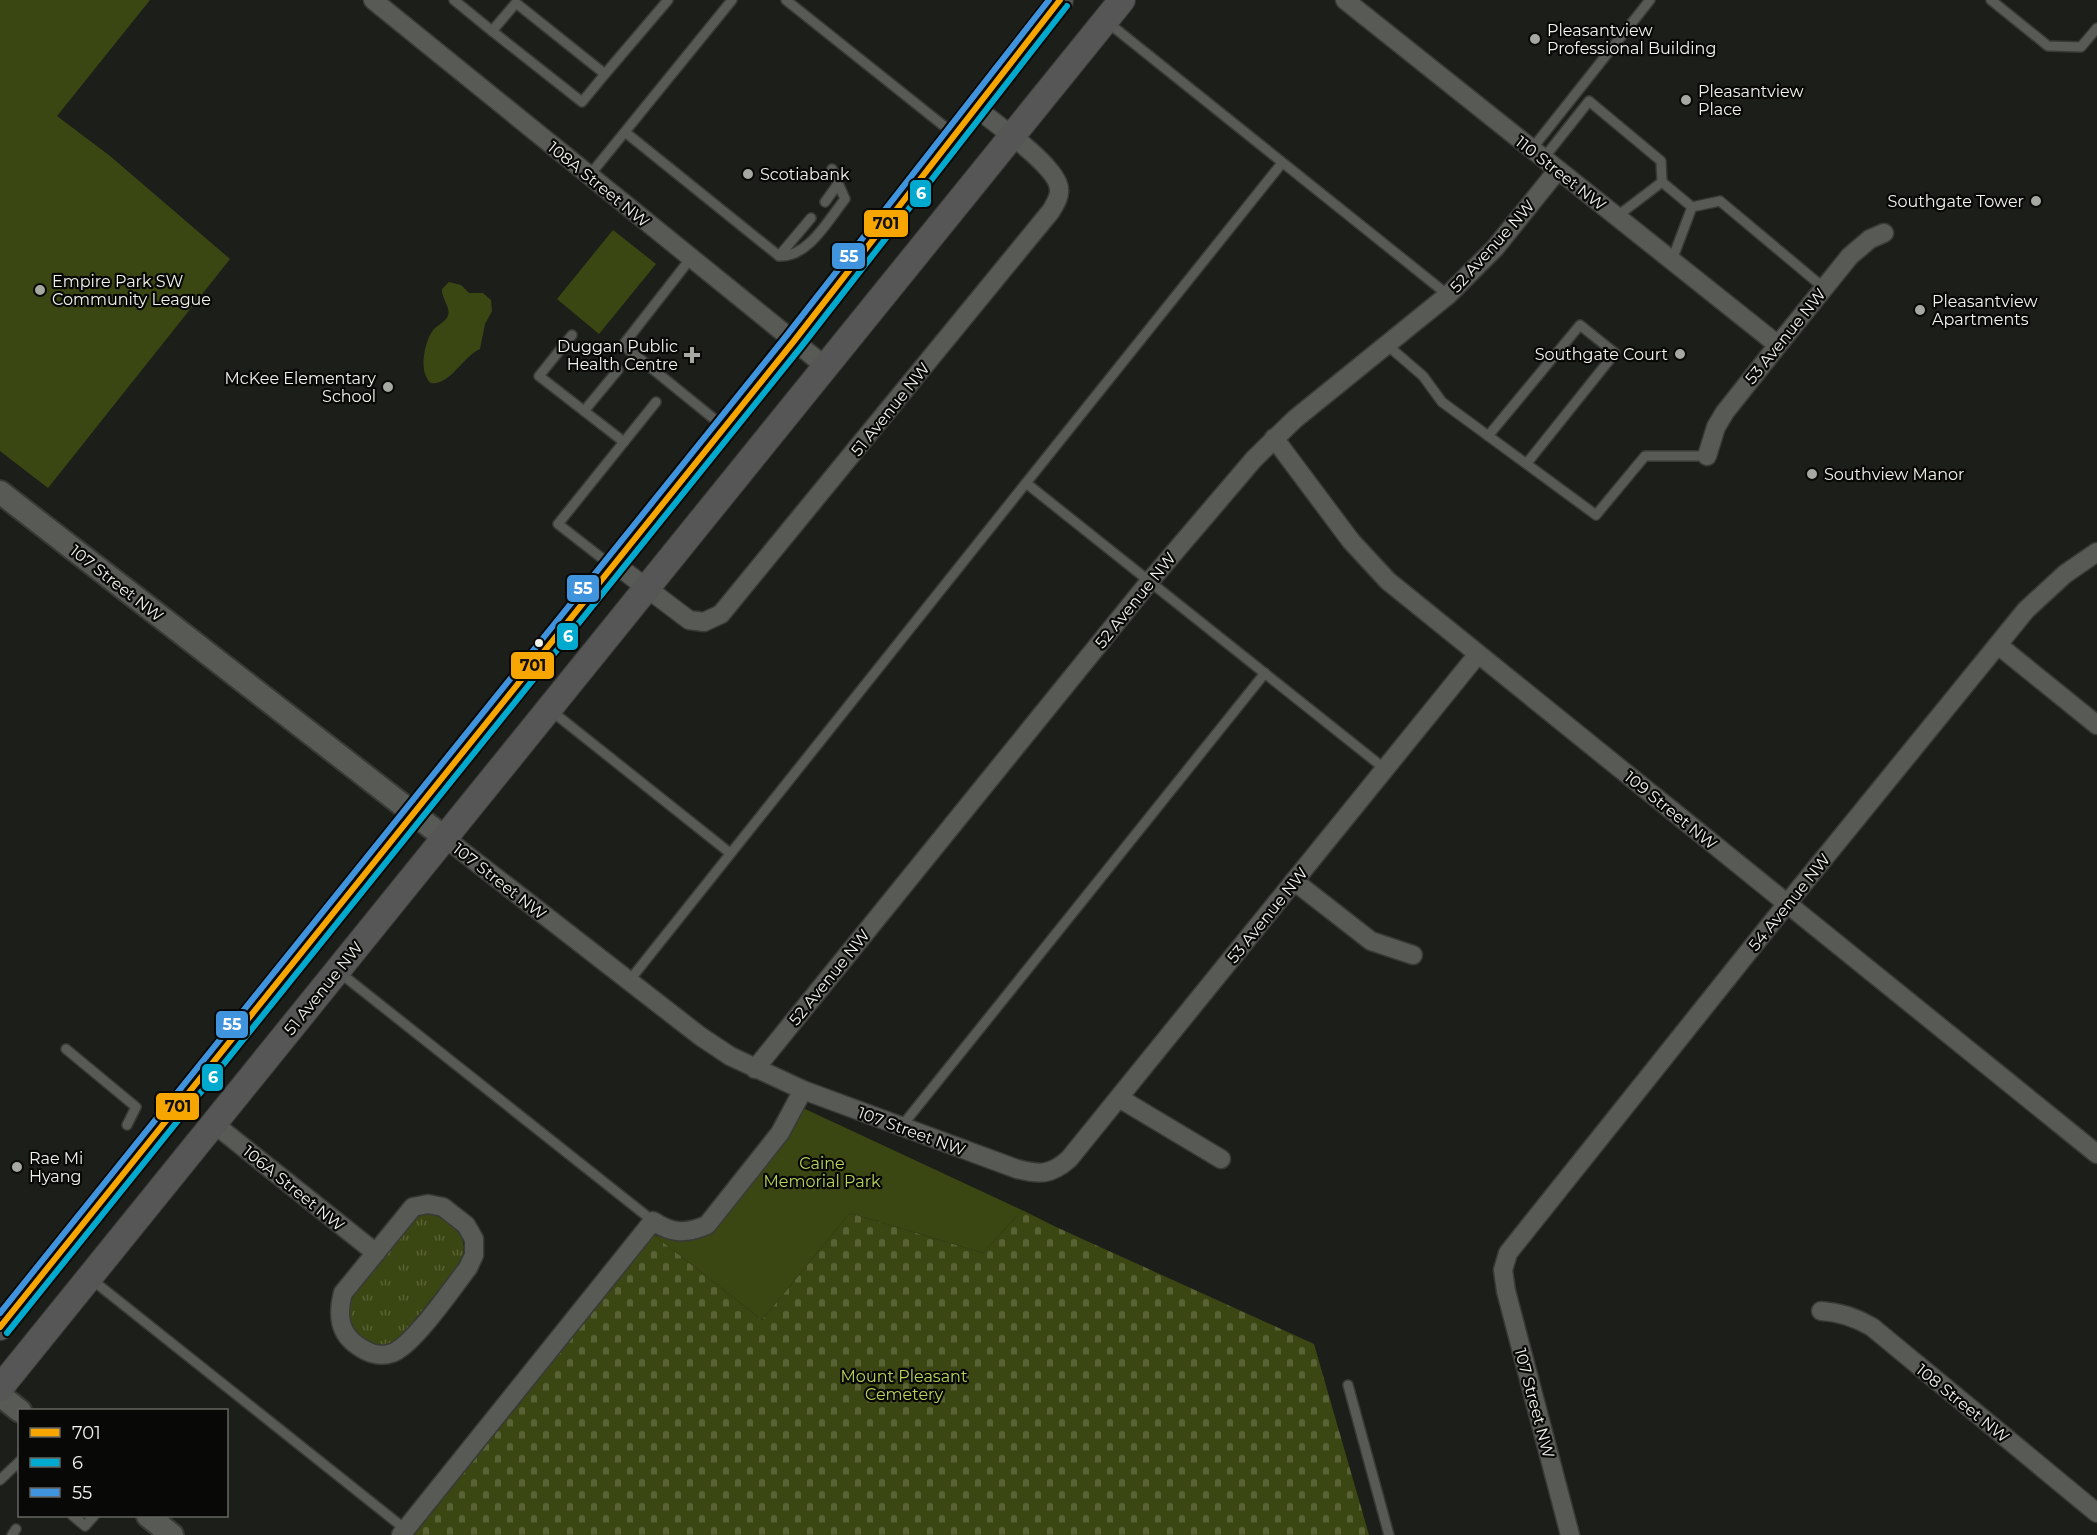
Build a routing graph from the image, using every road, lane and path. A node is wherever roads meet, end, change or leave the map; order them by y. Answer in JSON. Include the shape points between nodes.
{"nodes":[{"id":1,"x":373,"y":0,"type":"edge"},
{"id":2,"x":454,"y":0,"type":"edge"},
{"id":3,"x":668,"y":0,"type":"edge"},
{"id":4,"x":732,"y":0,"type":"edge"},
{"id":5,"x":786,"y":0,"type":"edge"},
{"id":6,"x":1060,"y":0,"type":"edge"},
{"id":7,"x":1122,"y":0,"type":"edge"},
{"id":8,"x":1345,"y":0,"type":"edge"},
{"id":9,"x":1650,"y":0,"type":"edge"},
{"id":10,"x":1991,"y":0,"type":"edge"},
{"id":11,"x":1105,"y":21,"type":"junction"},
{"id":12,"x":2097,"y":28,"type":"edge"},
{"id":13,"x":492,"y":31,"type":"junction"},
{"id":14,"x":605,"y":74,"type":"junction"},
{"id":15,"x":975,"y":107,"type":"junction"},
{"id":16,"x":625,"y":132,"type":"junction"},
{"id":17,"x":954,"y":134,"type":"junction"},
{"id":18,"x":1011,"y":137,"type":"junction"},
{"id":19,"x":1544,"y":160,"type":"junction"},
{"id":20,"x":1282,"y":163,"type":"junction"},
{"id":21,"x":832,"y":169,"type":"dead end"},
{"id":22,"x":590,"y":176,"type":"junction"},
{"id":23,"x":1662,"y":182,"type":"junction"},
{"id":24,"x":838,"y":184,"type":"junction"},
{"id":25,"x":825,"y":202,"type":"dead end"},
{"id":26,"x":1692,"y":207,"type":"junction"},
{"id":27,"x":1616,"y":217,"type":"junction"},
{"id":28,"x":811,"y":218,"type":"dead end"},
{"id":29,"x":1884,"y":233,"type":"dead end"},
{"id":30,"x":779,"y":256,"type":"junction"},
{"id":31,"x":691,"y":258,"type":"junction"},
{"id":32,"x":1672,"y":260,"type":"junction"},
{"id":33,"x":1824,"y":288,"type":"junction"},
{"id":34,"x":1448,"y":295,"type":"junction"},
{"id":35,"x":572,"y":335,"type":"dead end"},
{"id":36,"x":794,"y":341,"type":"junction"},
{"id":37,"x":1387,"y":345,"type":"junction"},
{"id":38,"x":1778,"y":345,"type":"junction"},
{"id":39,"x":826,"y":367,"type":"junction"},
{"id":40,"x":618,"y":370,"type":"dead end"},
{"id":41,"x":656,"y":402,"type":"dead end"},
{"id":42,"x":584,"y":411,"type":"junction"},
{"id":43,"x":724,"y":428,"type":"junction"},
{"id":44,"x":1488,"y":436,"type":"junction"},
{"id":45,"x":1274,"y":438,"type":"junction"},
{"id":46,"x":624,"y":442,"type":"junction"},
{"id":47,"x":1707,"y":456,"type":"joint"},
{"id":48,"x":1527,"y":463,"type":"junction"},
{"id":49,"x":1026,"y":483,"type":"junction"},
{"id":50,"x":0,"y":492,"type":"edge"},
{"id":51,"x":2097,"y":552,"type":"edge"},
{"id":52,"x":615,"y":564,"type":"junction"},
{"id":53,"x":1150,"y":581,"type":"junction"},
{"id":54,"x":646,"y":588,"type":"junction"},
{"id":55,"x":1998,"y":645,"type":"junction"},
{"id":56,"x":1478,"y":654,"type":"junction"},
{"id":57,"x":1265,"y":674,"type":"junction"},
{"id":58,"x":549,"y":709,"type":"junction"},
{"id":59,"x":2097,"y":725,"type":"edge"},
{"id":60,"x":1385,"y":769,"type":"junction"},
{"id":61,"x":414,"y":813,"type":"junction"},
{"id":62,"x":445,"y":837,"type":"junction"},
{"id":63,"x":730,"y":853,"type":"junction"},
{"id":64,"x":1294,"y":881,"type":"junction"},
{"id":65,"x":1787,"y":904,"type":"junction"},
{"id":66,"x":1413,"y":955,"type":"dead end"},
{"id":67,"x":337,"y":971,"type":"junction"},
{"id":68,"x":628,"y":981,"type":"junction"},
{"id":69,"x":66,"y":1049,"type":"dead end"},
{"id":70,"x":754,"y":1069,"type":"junction"},
{"id":71,"x":803,"y":1090,"type":"junction"},
{"id":72,"x":1119,"y":1098,"type":"junction"},
{"id":73,"x":213,"y":1123,"type":"junction"},
{"id":74,"x":127,"y":1125,"type":"dead end"},
{"id":75,"x":902,"y":1127,"type":"junction"},
{"id":76,"x":2097,"y":1154,"type":"edge"},
{"id":77,"x":1221,"y":1159,"type":"dead end"},
{"id":78,"x":1053,"y":1171,"type":"joint"},
{"id":79,"x":653,"y":1221,"type":"junction"},
{"id":80,"x":376,"y":1253,"type":"junction"},
{"id":81,"x":1503,"y":1270,"type":"joint"},
{"id":82,"x":89,"y":1277,"type":"junction"},
{"id":83,"x":1821,"y":1311,"type":"dead end"},
{"id":84,"x":0,"y":1327,"type":"edge"},
{"id":85,"x":1348,"y":1385,"type":"dead end"},
{"id":86,"x":0,"y":1388,"type":"edge"},
{"id":87,"x":0,"y":1395,"type":"edge"},
{"id":88,"x":18,"y":1409,"type":"edge"},
{"id":89,"x":18,"y":1466,"type":"edge"},
{"id":90,"x":0,"y":1480,"type":"edge"},
{"id":91,"x":2097,"y":1513,"type":"edge"},
{"id":92,"x":75,"y":1517,"type":"edge"},
{"id":93,"x":92,"y":1517,"type":"edge"},
{"id":94,"x":150,"y":1517,"type":"edge"},
{"id":95,"x":403,"y":1532,"type":"edge"},
{"id":96,"x":167,"y":1534,"type":"edge"},
{"id":97,"x":1389,"y":1535,"type":"edge"},
{"id":98,"x":1570,"y":1535,"type":"edge"}],
"edges":[{"from":1,"to":22,"type":"street","name":"108A Street NW"},
{"from":2,"to":13,"type":"lane"},
{"from":3,"to":14,"type":"lane"},
{"from":4,"to":16,"type":"lane"},
{"from":5,"to":17,"type":"lane"},
{"from":6,"to":15,"type":"main road"},
{"from":7,"to":11,"type":"main road","name":"51 Avenue NW"},
{"from":8,"to":19,"type":"street","name":"110 Street NW"},
{"from":9,"to":19,"type":"lane"},
{"from":10,"to":12,"type":"lane","via":[[2048,46],[2081,47]]},
{"from":11,"to":18,"type":"main road","name":"51 Avenue NW"},
{"from":11,"to":20,"type":"lane"},
{"from":13,"to":14,"type":"lane","via":[[516,3]]},
{"from":13,"to":14,"type":"lane","via":[[582,102]]},
{"from":15,"to":17,"type":"main road"},
{"from":15,"to":18,"type":"street","name":"51 Avenue NW"},
{"from":16,"to":22,"type":"lane"},
{"from":16,"to":30,"type":"lane"},
{"from":17,"to":36,"type":"main road"},
{"from":18,"to":39,"type":"main road","name":"51 Avenue NW"},
{"from":18,"to":54,"type":"street","name":"51 Avenue NW","via":[[1045,164],[1057,181],[1058,197],[1044,220],[721,614],[704,622],[689,620]]},
{"from":19,"to":23,"type":"lane","via":[[1589,101],[1661,161]]},
{"from":19,"to":27,"type":"street","name":"110 Street NW"},
{"from":19,"to":34,"type":"street","name":"52 Avenue NW","via":[[1495,248]]},
{"from":20,"to":34,"type":"lane"},
{"from":20,"to":49,"type":"lane"},
{"from":21,"to":24,"type":"lane"},
{"from":22,"to":31,"type":"street","name":"108A Street NW"},
{"from":23,"to":26,"type":"lane"},
{"from":23,"to":27,"type":"lane"},
{"from":24,"to":25,"type":"lane"},
{"from":24,"to":30,"type":"lane","via":[[845,199],[805,249]]},
{"from":26,"to":32,"type":"lane"},
{"from":26,"to":33,"type":"lane","via":[[1720,201]]},
{"from":27,"to":32,"type":"street","name":"110 Street NW"},
{"from":28,"to":30,"type":"lane"},
{"from":29,"to":33,"type":"street","name":"53 Avenue NW","via":[[1860,246]]},
{"from":31,"to":36,"type":"street","name":"108A Street NW"},
{"from":31,"to":43,"type":"lane","via":[[623,345]]},
{"from":32,"to":38,"type":"street","name":"110 Street NW"},
{"from":33,"to":38,"type":"street","name":"53 Avenue NW"},
{"from":34,"to":37,"type":"street","name":"52 Avenue NW"},
{"from":35,"to":42,"type":"lane","via":[[539,376]]},
{"from":36,"to":39,"type":"street","name":"108A Street NW"},
{"from":36,"to":43,"type":"main road"},
{"from":37,"to":44,"type":"lane","via":[[1423,375],[1442,402]]},
{"from":37,"to":45,"type":"street","name":"52 Avenue NW"},
{"from":38,"to":47,"type":"street","name":"53 Avenue NW","via":[[1725,412]]},
{"from":39,"to":54,"type":"main road","name":"51 Avenue NW"},
{"from":40,"to":42,"type":"lane"},
{"from":41,"to":46,"type":"lane"},
{"from":42,"to":46,"type":"lane"},
{"from":43,"to":52,"type":"main road"},
{"from":44,"to":48,"type":"lane"},
{"from":44,"to":48,"type":"lane","via":[[1580,325],[1615,353]]},
{"from":45,"to":53,"type":"street","name":"52 Avenue NW"},
{"from":45,"to":56,"type":"street","name":"109 Street NW","via":[[1365,557],[1410,600]]},
{"from":46,"to":52,"type":"lane","via":[[558,524]]},
{"from":47,"to":48,"type":"lane","via":[[1645,456],[1596,515]]},
{"from":49,"to":53,"type":"lane"},
{"from":49,"to":63,"type":"lane"},
{"from":50,"to":61,"type":"street","name":"107 Street NW"},
{"from":51,"to":55,"type":"street","name":"54 Avenue NW","via":[[2046,591]]},
{"from":52,"to":54,"type":"street","name":"51 Avenue NW"},
{"from":52,"to":61,"type":"main road"},
{"from":53,"to":57,"type":"lane"},
{"from":53,"to":70,"type":"street","name":"52 Avenue NW"},
{"from":54,"to":58,"type":"main road","name":"51 Avenue NW"},
{"from":55,"to":59,"type":"street"},
{"from":55,"to":65,"type":"street","name":"54 Avenue NW"},
{"from":56,"to":60,"type":"street","name":"53 Avenue NW"},
{"from":56,"to":65,"type":"street","name":"109 Street NW"},
{"from":57,"to":60,"type":"lane"},
{"from":57,"to":75,"type":"lane"},
{"from":58,"to":62,"type":"main road","name":"51 Avenue NW"},
{"from":58,"to":63,"type":"lane"},
{"from":60,"to":64,"type":"street","name":"53 Avenue NW"},
{"from":61,"to":62,"type":"street","name":"107 Street NW"},
{"from":61,"to":84,"type":"main road"},
{"from":62,"to":67,"type":"main road","name":"51 Avenue NW"},
{"from":62,"to":68,"type":"street","name":"107 Street NW"},
{"from":63,"to":68,"type":"lane"},
{"from":64,"to":66,"type":"street","via":[[1371,941]]},
{"from":64,"to":72,"type":"street","name":"53 Avenue NW"},
{"from":65,"to":76,"type":"street","name":"109 Street NW"},
{"from":65,"to":81,"type":"street","name":"54 Avenue NW","via":[[1513,1245]]},
{"from":67,"to":73,"type":"main road","name":"51 Avenue NW"},
{"from":67,"to":79,"type":"lane"},
{"from":68,"to":70,"type":"street","name":"107 Street NW","via":[[707,1041]]},
{"from":69,"to":74,"type":"lane","via":[[136,1107]]},
{"from":70,"to":71,"type":"street","name":"107 Street NW"},
{"from":71,"to":75,"type":"street","name":"107 Street NW"},
{"from":71,"to":79,"type":"street","via":[[780,1133],[707,1225],[680,1232]]},
{"from":72,"to":77,"type":"street"},
{"from":72,"to":78,"type":"street","name":"53 Avenue NW","via":[[1069,1159]]},
{"from":73,"to":80,"type":"street","name":"106A Street NW"},
{"from":73,"to":82,"type":"main road","name":"51 Avenue NW"},
{"from":75,"to":78,"type":"street","name":"107 Street NW","via":[[1017,1169]]},
{"from":79,"to":95,"type":"street"},
{"from":80,"to":80,"type":"street","via":[[343,1293],[339,1308],[345,1336],[366,1352],[378,1355],[393,1353],[408,1343],[468,1268],[474,1254],[474,1239],[466,1225],[444,1207],[428,1204],[413,1207]]},
{"from":81,"to":98,"type":"street","name":"107 Street NW"},
{"from":82,"to":86,"type":"main road","name":"51 Avenue NW"},
{"from":82,"to":95,"type":"lane"},
{"from":83,"to":91,"type":"street","name":"108 Street NW","via":[[1840,1312],[1872,1328]]},
{"from":85,"to":97,"type":"lane"},
{"from":87,"to":88,"type":"street"},
{"from":89,"to":90,"type":"lane"},
{"from":92,"to":93,"type":"lane","via":[[85,1526]]},
{"from":94,"to":96,"type":"street"}]}
